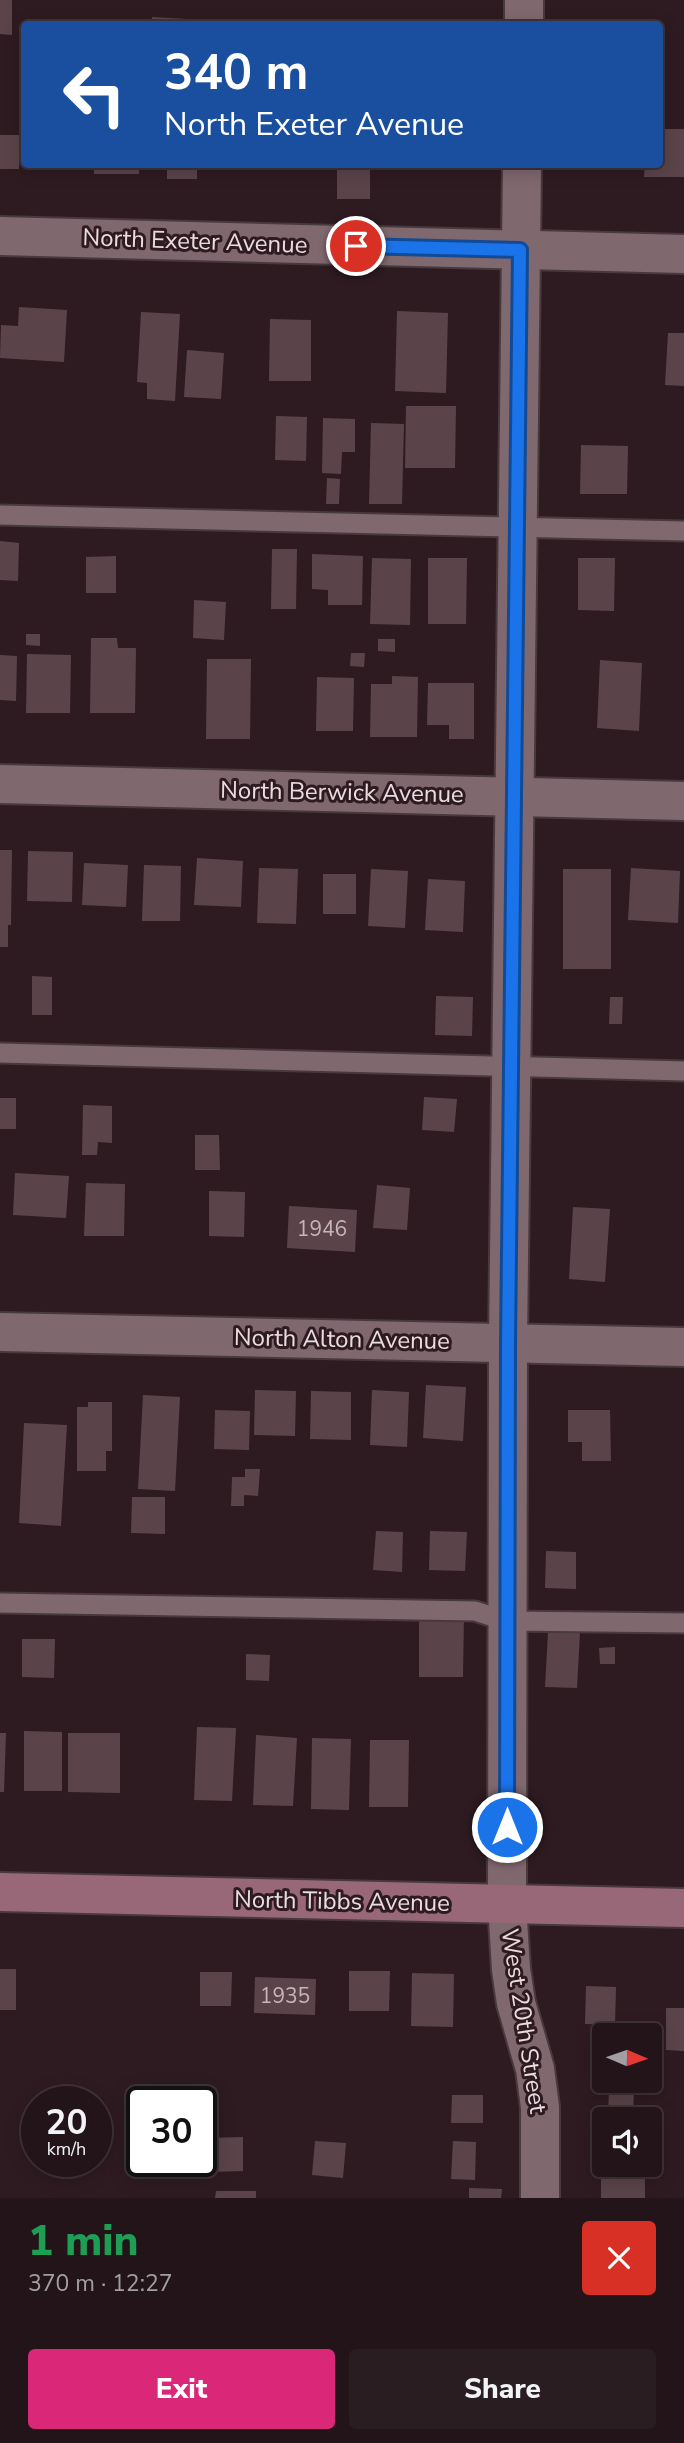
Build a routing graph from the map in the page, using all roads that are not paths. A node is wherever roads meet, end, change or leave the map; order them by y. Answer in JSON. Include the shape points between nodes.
{"nodes":[{"id":1,"x":524,"y":0,"type":"edge"},
{"id":2,"x":524,"y":21,"type":"edge"},
{"id":3,"x":522,"y":168,"type":"edge"},
{"id":4,"x":0,"y":236,"type":"edge"},
{"id":5,"x":520,"y":250,"type":"junction"},
{"id":6,"x":684,"y":254,"type":"edge"},
{"id":7,"x":0,"y":515,"type":"edge"},
{"id":8,"x":518,"y":528,"type":"junction"},
{"id":9,"x":684,"y":531,"type":"edge"},
{"id":10,"x":0,"y":784,"type":"edge"},
{"id":11,"x":515,"y":796,"type":"junction"},
{"id":12,"x":684,"y":801,"type":"edge"},
{"id":13,"x":0,"y":1053,"type":"edge"},
{"id":14,"x":512,"y":1066,"type":"junction"},
{"id":15,"x":684,"y":1071,"type":"edge"},
{"id":16,"x":0,"y":1332,"type":"edge"},
{"id":17,"x":508,"y":1343,"type":"junction"},
{"id":18,"x":684,"y":1347,"type":"edge"},
{"id":19,"x":0,"y":1604,"type":"edge"},
{"id":20,"x":506,"y":1620,"type":"junction"},
{"id":21,"x":684,"y":1623,"type":"edge"},
{"id":22,"x":0,"y":1892,"type":"edge"},
{"id":23,"x":507,"y":1904,"type":"junction"},
{"id":24,"x":684,"y":1909,"type":"edge"},
{"id":25,"x":540,"y":2198,"type":"edge"}],
"edges":[{"from":1,"to":2,"type":"street"},
{"from":3,"to":5,"type":"street","name":"West 20th Street"},
{"from":4,"to":5,"type":"street","name":"North Exeter Avenue"},
{"from":5,"to":6,"type":"street","name":"North Exeter Avenue"},
{"from":5,"to":8,"type":"street","name":"West 20th Street"},
{"from":7,"to":8,"type":"lane"},
{"from":8,"to":9,"type":"lane"},
{"from":8,"to":11,"type":"street","name":"West 20th Street"},
{"from":10,"to":11,"type":"street","name":"North Berwick Avenue"},
{"from":11,"to":12,"type":"street","name":"North Berwick Avenue"},
{"from":11,"to":14,"type":"street","name":"West 20th Street"},
{"from":13,"to":14,"type":"lane"},
{"from":14,"to":15,"type":"lane"},
{"from":14,"to":17,"type":"street","name":"West 20th Street"},
{"from":16,"to":17,"type":"street","name":"North Alton Avenue"},
{"from":17,"to":18,"type":"street","name":"North Alton Avenue"},
{"from":17,"to":20,"type":"street","name":"West 20th Street"},
{"from":19,"to":20,"type":"lane","via":[[475,1611]]},
{"from":20,"to":21,"type":"lane"},
{"from":20,"to":23,"type":"street","name":"West 20th Street"},
{"from":22,"to":23,"type":"street","name":"North Tibbs Avenue"},
{"from":23,"to":24,"type":"street","name":"North Tibbs Avenue"},
{"from":23,"to":25,"type":"street","name":"West 20th Street","via":[[516,2003],[540,2107]]}]}
